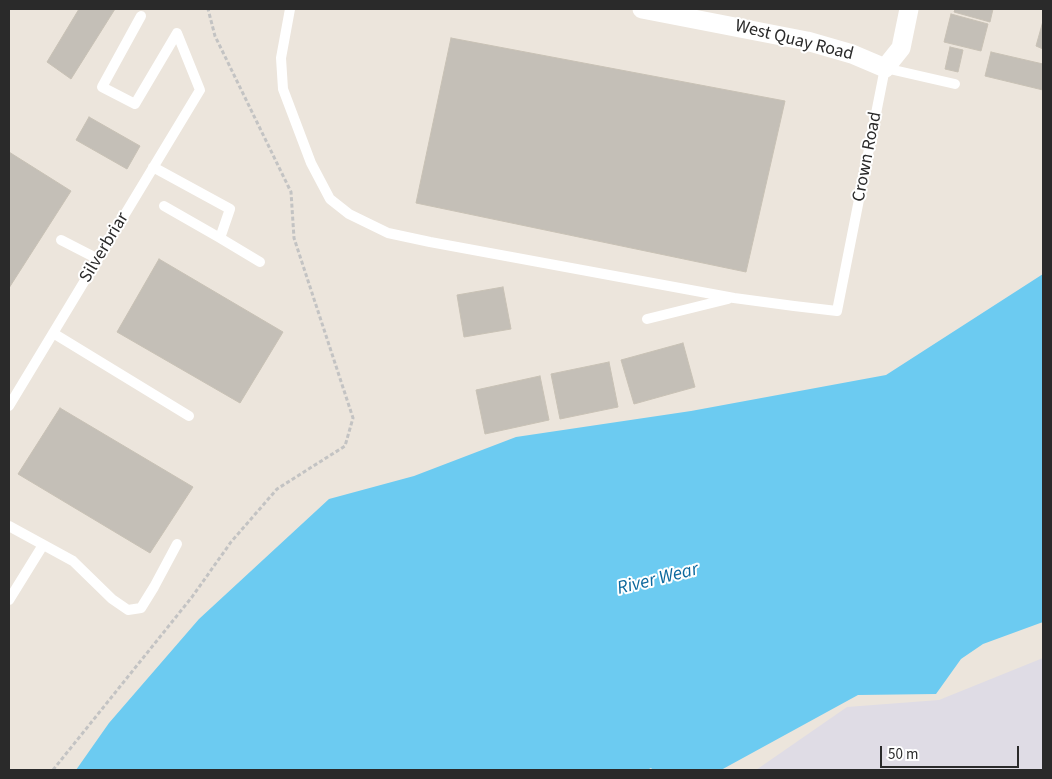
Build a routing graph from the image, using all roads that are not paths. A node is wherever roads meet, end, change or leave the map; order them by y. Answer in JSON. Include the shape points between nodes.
{"nodes":[{"id":1,"x":290,"y":9,"type":"edge"},
{"id":2,"x":642,"y":9,"type":"edge"},
{"id":3,"x":909,"y":9,"type":"edge"},
{"id":4,"x":692,"y":13,"type":"edge"},
{"id":5,"x":141,"y":16,"type":"dead end"},
{"id":6,"x":885,"y":68,"type":"junction"},
{"id":7,"x":955,"y":84,"type":"dead end"},
{"id":8,"x":154,"y":167,"type":"junction"},
{"id":9,"x":164,"y":206,"type":"dead end"},
{"id":10,"x":220,"y":238,"type":"junction"},
{"id":11,"x":61,"y":240,"type":"dead end"},
{"id":12,"x":98,"y":259,"type":"junction"},
{"id":13,"x":260,"y":262,"type":"dead end"},
{"id":14,"x":734,"y":298,"type":"junction"},
{"id":15,"x":647,"y":318,"type":"dead end"},
{"id":16,"x":53,"y":333,"type":"junction"},
{"id":17,"x":9,"y":406,"type":"edge"},
{"id":18,"x":189,"y":416,"type":"dead end"},
{"id":19,"x":9,"y":526,"type":"edge"},
{"id":20,"x":177,"y":544,"type":"dead end"},
{"id":21,"x":43,"y":545,"type":"junction"},
{"id":22,"x":9,"y":600,"type":"edge"}],
"edges":[{"from":1,"to":14,"type":"lane","via":[[280,58],[283,89],[311,163],[330,199],[349,214],[397,235]]},
{"from":2,"to":4,"type":"street","name":"West Quay Road"},
{"from":3,"to":6,"type":"street","name":"Crown Road","via":[[901,48]]},
{"from":4,"to":6,"type":"street","name":"West Quay Road","via":[[807,41]]},
{"from":5,"to":8,"type":"lane","name":"Silverbriar","via":[[102,87],[135,104],[177,33],[200,90]]},
{"from":6,"to":7,"type":"lane"},
{"from":6,"to":14,"type":"lane","name":"Crown Road","via":[[837,311]]},
{"from":8,"to":10,"type":"lane","via":[[230,209]]},
{"from":8,"to":12,"type":"lane","name":"Silverbriar"},
{"from":9,"to":10,"type":"lane"},
{"from":10,"to":13,"type":"lane"},
{"from":11,"to":12,"type":"lane"},
{"from":12,"to":16,"type":"lane","name":"Silverbriar"},
{"from":14,"to":15,"type":"lane"},
{"from":16,"to":17,"type":"lane","name":"Silverbriar"},
{"from":16,"to":18,"type":"lane"},
{"from":19,"to":21,"type":"lane"},
{"from":20,"to":21,"type":"lane","via":[[140,608],[128,610],[112,599],[74,561]]},
{"from":21,"to":22,"type":"lane"}]}
